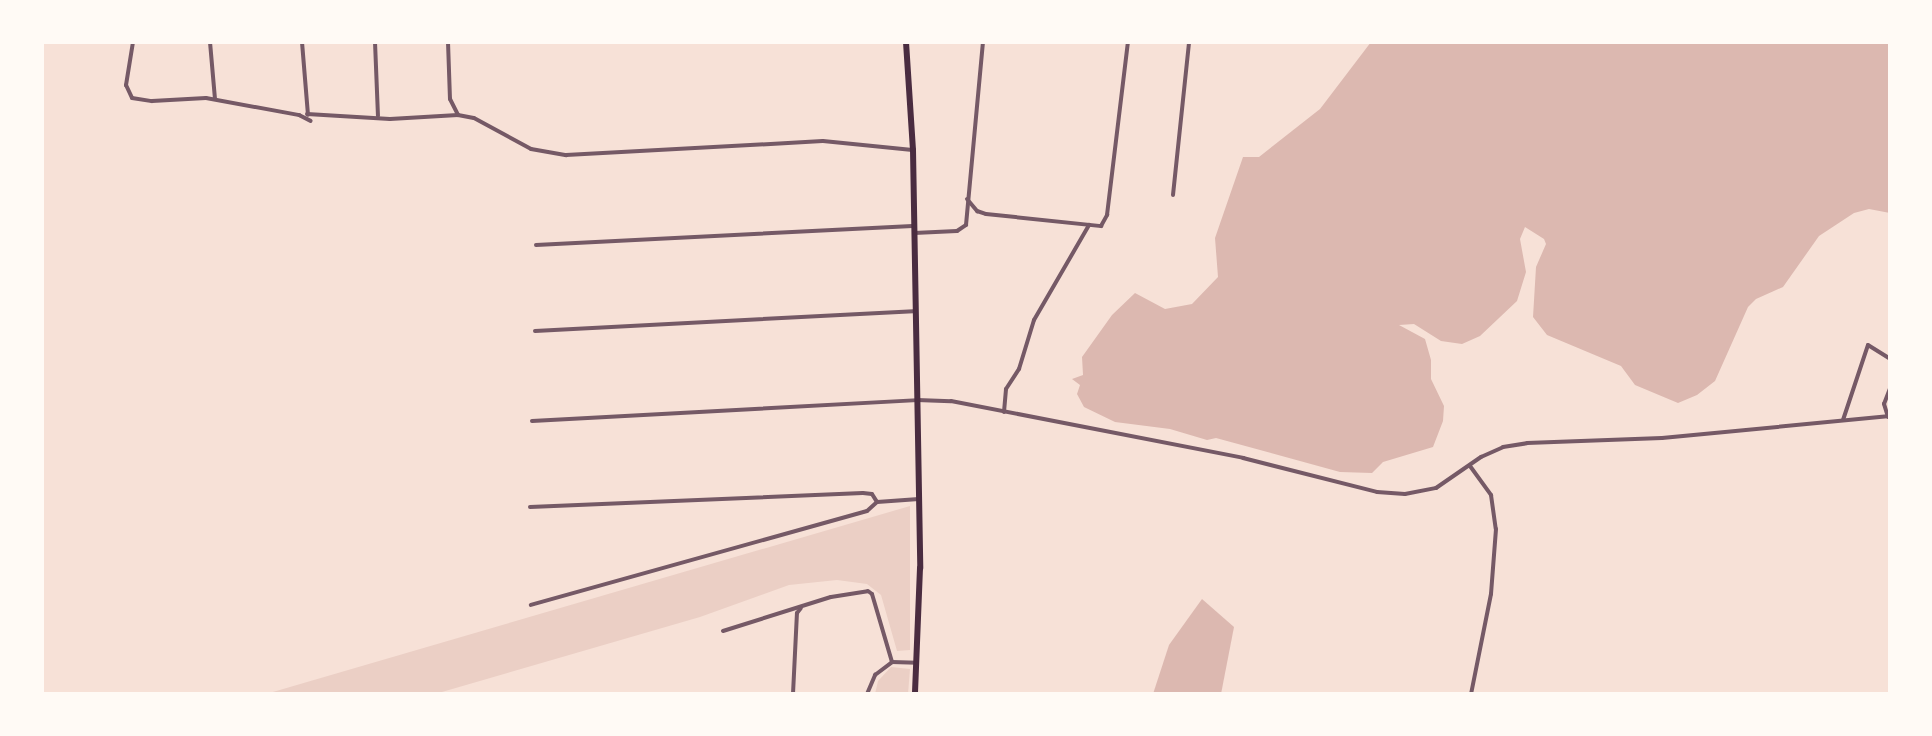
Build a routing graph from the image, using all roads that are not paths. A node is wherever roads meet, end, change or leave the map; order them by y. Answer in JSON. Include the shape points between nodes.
{"nodes":[{"id":1,"x":133,"y":42,"type":"edge"},
{"id":2,"x":210,"y":42,"type":"edge"},
{"id":3,"x":302,"y":42,"type":"edge"},
{"id":4,"x":375,"y":42,"type":"edge"},
{"id":5,"x":448,"y":42,"type":"edge"},
{"id":6,"x":906,"y":42,"type":"edge"},
{"id":7,"x":983,"y":42,"type":"edge"},
{"id":8,"x":1128,"y":42,"type":"edge"},
{"id":9,"x":1189,"y":42,"type":"edge"},
{"id":10,"x":215,"y":100,"type":"junction"},
{"id":11,"x":307,"y":114,"type":"junction"},
{"id":12,"x":458,"y":115,"type":"junction"},
{"id":13,"x":378,"y":116,"type":"junction"},
{"id":14,"x":913,"y":150,"type":"junction"},
{"id":15,"x":1173,"y":195,"type":"dead end"},
{"id":16,"x":967,"y":199,"type":"junction"},
{"id":17,"x":1089,"y":225,"type":"junction"},
{"id":18,"x":913,"y":229,"type":"junction"},
{"id":19,"x":536,"y":245,"type":"dead end"},
{"id":20,"x":913,"y":311,"type":"junction"},
{"id":21,"x":535,"y":331,"type":"dead end"},
{"id":22,"x":1890,"y":359,"type":"edge"},
{"id":23,"x":1890,"y":388,"type":"edge"},
{"id":24,"x":917,"y":400,"type":"junction"},
{"id":25,"x":1004,"y":412,"type":"junction"},
{"id":26,"x":1889,"y":416,"type":"edge"},
{"id":27,"x":1843,"y":420,"type":"junction"},
{"id":28,"x":532,"y":421,"type":"dead end"},
{"id":29,"x":1469,"y":466,"type":"junction"},
{"id":30,"x":919,"y":499,"type":"junction"},
{"id":31,"x":877,"y":502,"type":"junction"},
{"id":32,"x":530,"y":507,"type":"dead end"},
{"id":33,"x":531,"y":605,"type":"dead end"},
{"id":34,"x":801,"y":608,"type":"junction"},
{"id":35,"x":723,"y":631,"type":"dead end"},
{"id":36,"x":892,"y":662,"type":"junction"},
{"id":37,"x":917,"y":663,"type":"junction"},
{"id":38,"x":793,"y":694,"type":"edge"},
{"id":39,"x":867,"y":694,"type":"edge"},
{"id":40,"x":915,"y":694,"type":"edge"},
{"id":41,"x":1471,"y":694,"type":"edge"}],
"edges":[{"from":1,"to":10,"type":"street","via":[[126,85],[132,98]]},
{"from":2,"to":10,"type":"street"},
{"from":3,"to":11,"type":"street"},
{"from":4,"to":13,"type":"street"},
{"from":5,"to":12,"type":"street","via":[[450,99]]},
{"from":6,"to":14,"type":"main road"},
{"from":7,"to":16,"type":"street"},
{"from":8,"to":17,"type":"street","via":[[1107,215],[1101,226]]},
{"from":9,"to":15,"type":"street"},
{"from":10,"to":11,"type":"street","via":[[311,121]]},
{"from":11,"to":13,"type":"street"},
{"from":12,"to":13,"type":"street"},
{"from":12,"to":14,"type":"street","via":[[474,118],[531,149],[566,155],[823,141]]},
{"from":14,"to":18,"type":"main road"},
{"from":16,"to":17,"type":"street","via":[[986,214]]},
{"from":16,"to":18,"type":"street","via":[[962,229]]},
{"from":17,"to":25,"type":"street","via":[[1034,320],[1004,397]]},
{"from":18,"to":19,"type":"street"},
{"from":18,"to":20,"type":"main road"},
{"from":20,"to":21,"type":"street"},
{"from":20,"to":24,"type":"main road"},
{"from":22,"to":27,"type":"street","via":[[1868,345]]},
{"from":23,"to":26,"type":"street","via":[[1884,404]]},
{"from":24,"to":25,"type":"street"},
{"from":24,"to":28,"type":"street"},
{"from":24,"to":30,"type":"main road"},
{"from":25,"to":29,"type":"street","via":[[1243,458],[1377,492],[1425,492]]},
{"from":26,"to":27,"type":"street"},
{"from":27,"to":29,"type":"street","via":[[1662,438],[1527,443],[1503,447]]},
{"from":29,"to":41,"type":"street","via":[[1491,495],[1496,529],[1491,594]]},
{"from":30,"to":31,"type":"street"},
{"from":30,"to":37,"type":"main road"},
{"from":31,"to":32,"type":"street","via":[[872,494],[863,493]]},
{"from":31,"to":33,"type":"street","via":[[867,511]]},
{"from":34,"to":35,"type":"street"},
{"from":34,"to":36,"type":"street","via":[[868,591]]},
{"from":34,"to":38,"type":"street"},
{"from":36,"to":37,"type":"street"},
{"from":36,"to":39,"type":"street","via":[[875,675]]},
{"from":37,"to":40,"type":"main road"}]}
